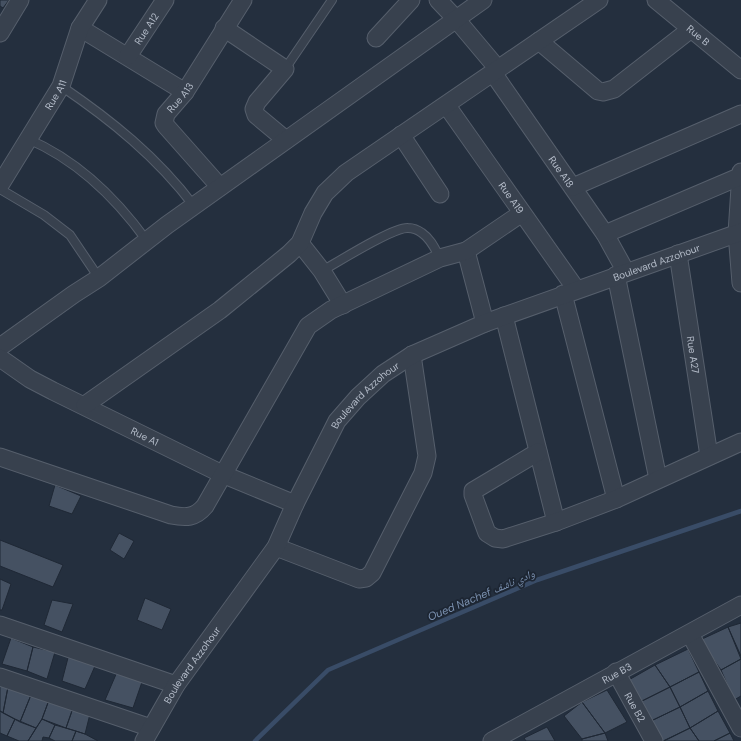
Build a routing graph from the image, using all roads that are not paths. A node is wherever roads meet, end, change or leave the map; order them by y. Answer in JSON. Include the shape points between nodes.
{"nodes":[{"id":1,"x":20,"y":0,"type":"edge"},
{"id":2,"x":98,"y":0,"type":"edge"},
{"id":3,"x":165,"y":0,"type":"edge"},
{"id":4,"x":243,"y":0,"type":"edge"},
{"id":5,"x":332,"y":0,"type":"edge"},
{"id":6,"x":411,"y":0,"type":"edge"},
{"id":7,"x":438,"y":0,"type":"edge"},
{"id":8,"x":483,"y":0,"type":"edge"},
{"id":9,"x":599,"y":0,"type":"edge"},
{"id":10,"x":657,"y":0,"type":"edge"},
{"id":11,"x":456,"y":18,"type":"junction"},
{"id":12,"x":80,"y":28,"type":"junction"},
{"id":13,"x":224,"y":28,"type":"junction"},
{"id":14,"x":691,"y":29,"type":"junction"},
{"id":15,"x":0,"y":33,"type":"edge"},
{"id":16,"x":376,"y":38,"type":"dead end"},
{"id":17,"x":540,"y":41,"type":"junction"},
{"id":18,"x":128,"y":56,"type":"junction"},
{"id":19,"x":284,"y":69,"type":"junction"},
{"id":20,"x":741,"y":70,"type":"edge"},
{"id":21,"x":496,"y":71,"type":"junction"},
{"id":22,"x":61,"y":86,"type":"junction"},
{"id":23,"x":185,"y":92,"type":"junction"},
{"id":24,"x":446,"y":106,"type":"junction"},
{"id":25,"x":741,"y":114,"type":"edge"},
{"id":26,"x":401,"y":135,"type":"junction"},
{"id":27,"x":28,"y":139,"type":"junction"},
{"id":28,"x":286,"y":140,"type":"junction"},
{"id":29,"x":741,"y":172,"type":"edge"},
{"id":30,"x":741,"y":176,"type":"edge"},
{"id":31,"x":0,"y":185,"type":"edge"},
{"id":32,"x":220,"y":187,"type":"junction"},
{"id":33,"x":573,"y":187,"type":"junction"},
{"id":34,"x":0,"y":189,"type":"edge"},
{"id":35,"x":440,"y":194,"type":"dead end"},
{"id":36,"x":194,"y":206,"type":"junction"},
{"id":37,"x":522,"y":213,"type":"junction"},
{"id":38,"x":739,"y":232,"type":"edge"},
{"id":39,"x":605,"y":234,"type":"junction"},
{"id":40,"x":146,"y":241,"type":"junction"},
{"id":41,"x":300,"y":242,"type":"junction"},
{"id":42,"x":466,"y":251,"type":"junction"},
{"id":43,"x":678,"y":254,"type":"junction"},
{"id":44,"x":440,"y":258,"type":"junction"},
{"id":45,"x":322,"y":271,"type":"junction"},
{"id":46,"x":621,"y":274,"type":"junction"},
{"id":47,"x":99,"y":278,"type":"junction"},
{"id":48,"x":741,"y":283,"type":"edge"},
{"id":49,"x":569,"y":292,"type":"junction"},
{"id":50,"x":343,"y":305,"type":"junction"},
{"id":51,"x":504,"y":316,"type":"junction"},
{"id":52,"x":485,"y":323,"type":"junction"},
{"id":53,"x":0,"y":347,"type":"edge"},
{"id":54,"x":412,"y":355,"type":"junction"},
{"id":55,"x":0,"y":358,"type":"edge"},
{"id":56,"x":85,"y":405,"type":"junction"},
{"id":57,"x":741,"y":442,"type":"edge"},
{"id":58,"x":538,"y":452,"type":"junction"},
{"id":59,"x":0,"y":456,"type":"edge"},
{"id":60,"x":709,"y":456,"type":"junction"},
{"id":61,"x":222,"y":474,"type":"junction"},
{"id":62,"x":658,"y":479,"type":"junction"},
{"id":63,"x":616,"y":499,"type":"junction"},
{"id":64,"x":295,"y":504,"type":"junction"},
{"id":65,"x":556,"y":522,"type":"junction"},
{"id":66,"x":276,"y":547,"type":"junction"},
{"id":67,"x":741,"y":605,"type":"edge"},
{"id":68,"x":0,"y":625,"type":"edge"},
{"id":69,"x":690,"y":634,"type":"junction"},
{"id":70,"x":616,"y":672,"type":"junction"},
{"id":71,"x":0,"y":677,"type":"edge"},
{"id":72,"x":176,"y":685,"type":"junction"},
{"id":73,"x":737,"y":710,"type":"edge"},
{"id":74,"x":741,"y":728,"type":"edge"},
{"id":75,"x":147,"y":735,"type":"edge"},
{"id":76,"x":492,"y":741,"type":"edge"},
{"id":77,"x":654,"y":741,"type":"edge"}],
"edges":[{"from":1,"to":15,"type":"street"},
{"from":2,"to":12,"type":"street","name":"Rue A11"},
{"from":3,"to":18,"type":"street","name":"Rue A12"},
{"from":4,"to":13,"type":"street","name":"Rue A13"},
{"from":5,"to":19,"type":"lane"},
{"from":6,"to":16,"type":"street"},
{"from":7,"to":11,"type":"street","name":"Rue A18"},
{"from":8,"to":11,"type":"street"},
{"from":9,"to":17,"type":"street"},
{"from":10,"to":14,"type":"street","name":"Rue B"},
{"from":11,"to":21,"type":"street","name":"Rue A18"},
{"from":11,"to":28,"type":"street"},
{"from":12,"to":18,"type":"street"},
{"from":12,"to":22,"type":"street","name":"Rue A11"},
{"from":13,"to":19,"type":"street"},
{"from":13,"to":23,"type":"street","name":"Rue A13"},
{"from":14,"to":17,"type":"street","via":[[614,89],[603,92],[598,91]]},
{"from":14,"to":20,"type":"street","name":"Rue B"},
{"from":17,"to":21,"type":"street"},
{"from":18,"to":23,"type":"street"},
{"from":19,"to":28,"type":"street","via":[[254,109],[256,115]]},
{"from":21,"to":24,"type":"street"},
{"from":21,"to":33,"type":"street","name":"Rue A18"},
{"from":22,"to":27,"type":"street","name":"Rue A11"},
{"from":22,"to":36,"type":"lane","via":[[145,150]]},
{"from":23,"to":32,"type":"street","name":"Rue A13","via":[[166,114],[164,122]]},
{"from":24,"to":26,"type":"street"},
{"from":24,"to":37,"type":"street","name":"Rue A19"},
{"from":25,"to":33,"type":"street"},
{"from":26,"to":35,"type":"street"},
{"from":26,"to":41,"type":"street","via":[[363,160],[335,183],[313,213]]},
{"from":27,"to":31,"type":"street","name":"Rue A11"},
{"from":27,"to":40,"type":"lane","via":[[44,146],[101,186]]},
{"from":28,"to":32,"type":"street"},
{"from":29,"to":30,"type":"street"},
{"from":30,"to":38,"type":"street"},
{"from":30,"to":39,"type":"street"},
{"from":32,"to":36,"type":"street"},
{"from":33,"to":39,"type":"street","name":"Rue A18"},
{"from":34,"to":47,"type":"lane","via":[[44,215],[70,235]]},
{"from":36,"to":40,"type":"street"},
{"from":37,"to":42,"type":"street"},
{"from":37,"to":49,"type":"street","name":"Rue A19"},
{"from":38,"to":43,"type":"street","name":"Boulevard Azzohour"},
{"from":38,"to":48,"type":"street"},
{"from":39,"to":46,"type":"street","name":"Rue A18"},
{"from":40,"to":47,"type":"street"},
{"from":41,"to":45,"type":"street"},
{"from":41,"to":56,"type":"street","via":[[271,270],[220,310]]},
{"from":42,"to":44,"type":"street"},
{"from":42,"to":52,"type":"street"},
{"from":43,"to":46,"type":"street","name":"Boulevard Azzohour"},
{"from":43,"to":60,"type":"street","name":"Rue A27"},
{"from":44,"to":45,"type":"lane","via":[[422,232],[407,228],[361,248]]},
{"from":44,"to":50,"type":"street"},
{"from":45,"to":50,"type":"street"},
{"from":46,"to":49,"type":"street","name":"Boulevard Azzohour"},
{"from":46,"to":62,"type":"street","name":"Rue A18"},
{"from":47,"to":53,"type":"street"},
{"from":49,"to":51,"type":"street","name":"Boulevard Azzohour"},
{"from":49,"to":63,"type":"street"},
{"from":50,"to":61,"type":"street","via":[[308,326]]},
{"from":51,"to":52,"type":"street","name":"Boulevard Azzohour"},
{"from":51,"to":58,"type":"street"},
{"from":52,"to":54,"type":"street","name":"Boulevard Azzohour"},
{"from":54,"to":64,"type":"street","name":"Boulevard Azzohour","via":[[383,374],[337,421]]},
{"from":54,"to":66,"type":"street","via":[[427,456],[426,464],[424,473],[372,573],[366,578],[359,579]]},
{"from":55,"to":56,"type":"street","name":"Rue A1","via":[[30,379]]},
{"from":56,"to":61,"type":"street","name":"Rue A1"},
{"from":57,"to":60,"type":"street"},
{"from":58,"to":65,"type":"street"},
{"from":58,"to":65,"type":"street","via":[[476,489],[473,495],[487,533],[495,538],[503,539]]},
{"from":59,"to":61,"type":"street","via":[[171,515],[188,517],[206,506]]},
{"from":60,"to":62,"type":"street"},
{"from":61,"to":64,"type":"street","name":"Rue A1"},
{"from":62,"to":63,"type":"street"},
{"from":63,"to":65,"type":"street"},
{"from":64,"to":66,"type":"street","name":"Boulevard Azzohour"},
{"from":66,"to":72,"type":"street","name":"Boulevard Azzohour"},
{"from":67,"to":69,"type":"street","name":"Rue B3"},
{"from":68,"to":72,"type":"street"},
{"from":69,"to":70,"type":"street","name":"Rue B3"},
{"from":69,"to":73,"type":"street"},
{"from":70,"to":76,"type":"street","name":"Rue B3"},
{"from":70,"to":77,"type":"street","name":"Rue B2"},
{"from":71,"to":75,"type":"street"},
{"from":72,"to":75,"type":"street","name":"Boulevard Azzohour"},
{"from":73,"to":74,"type":"street"}]}
